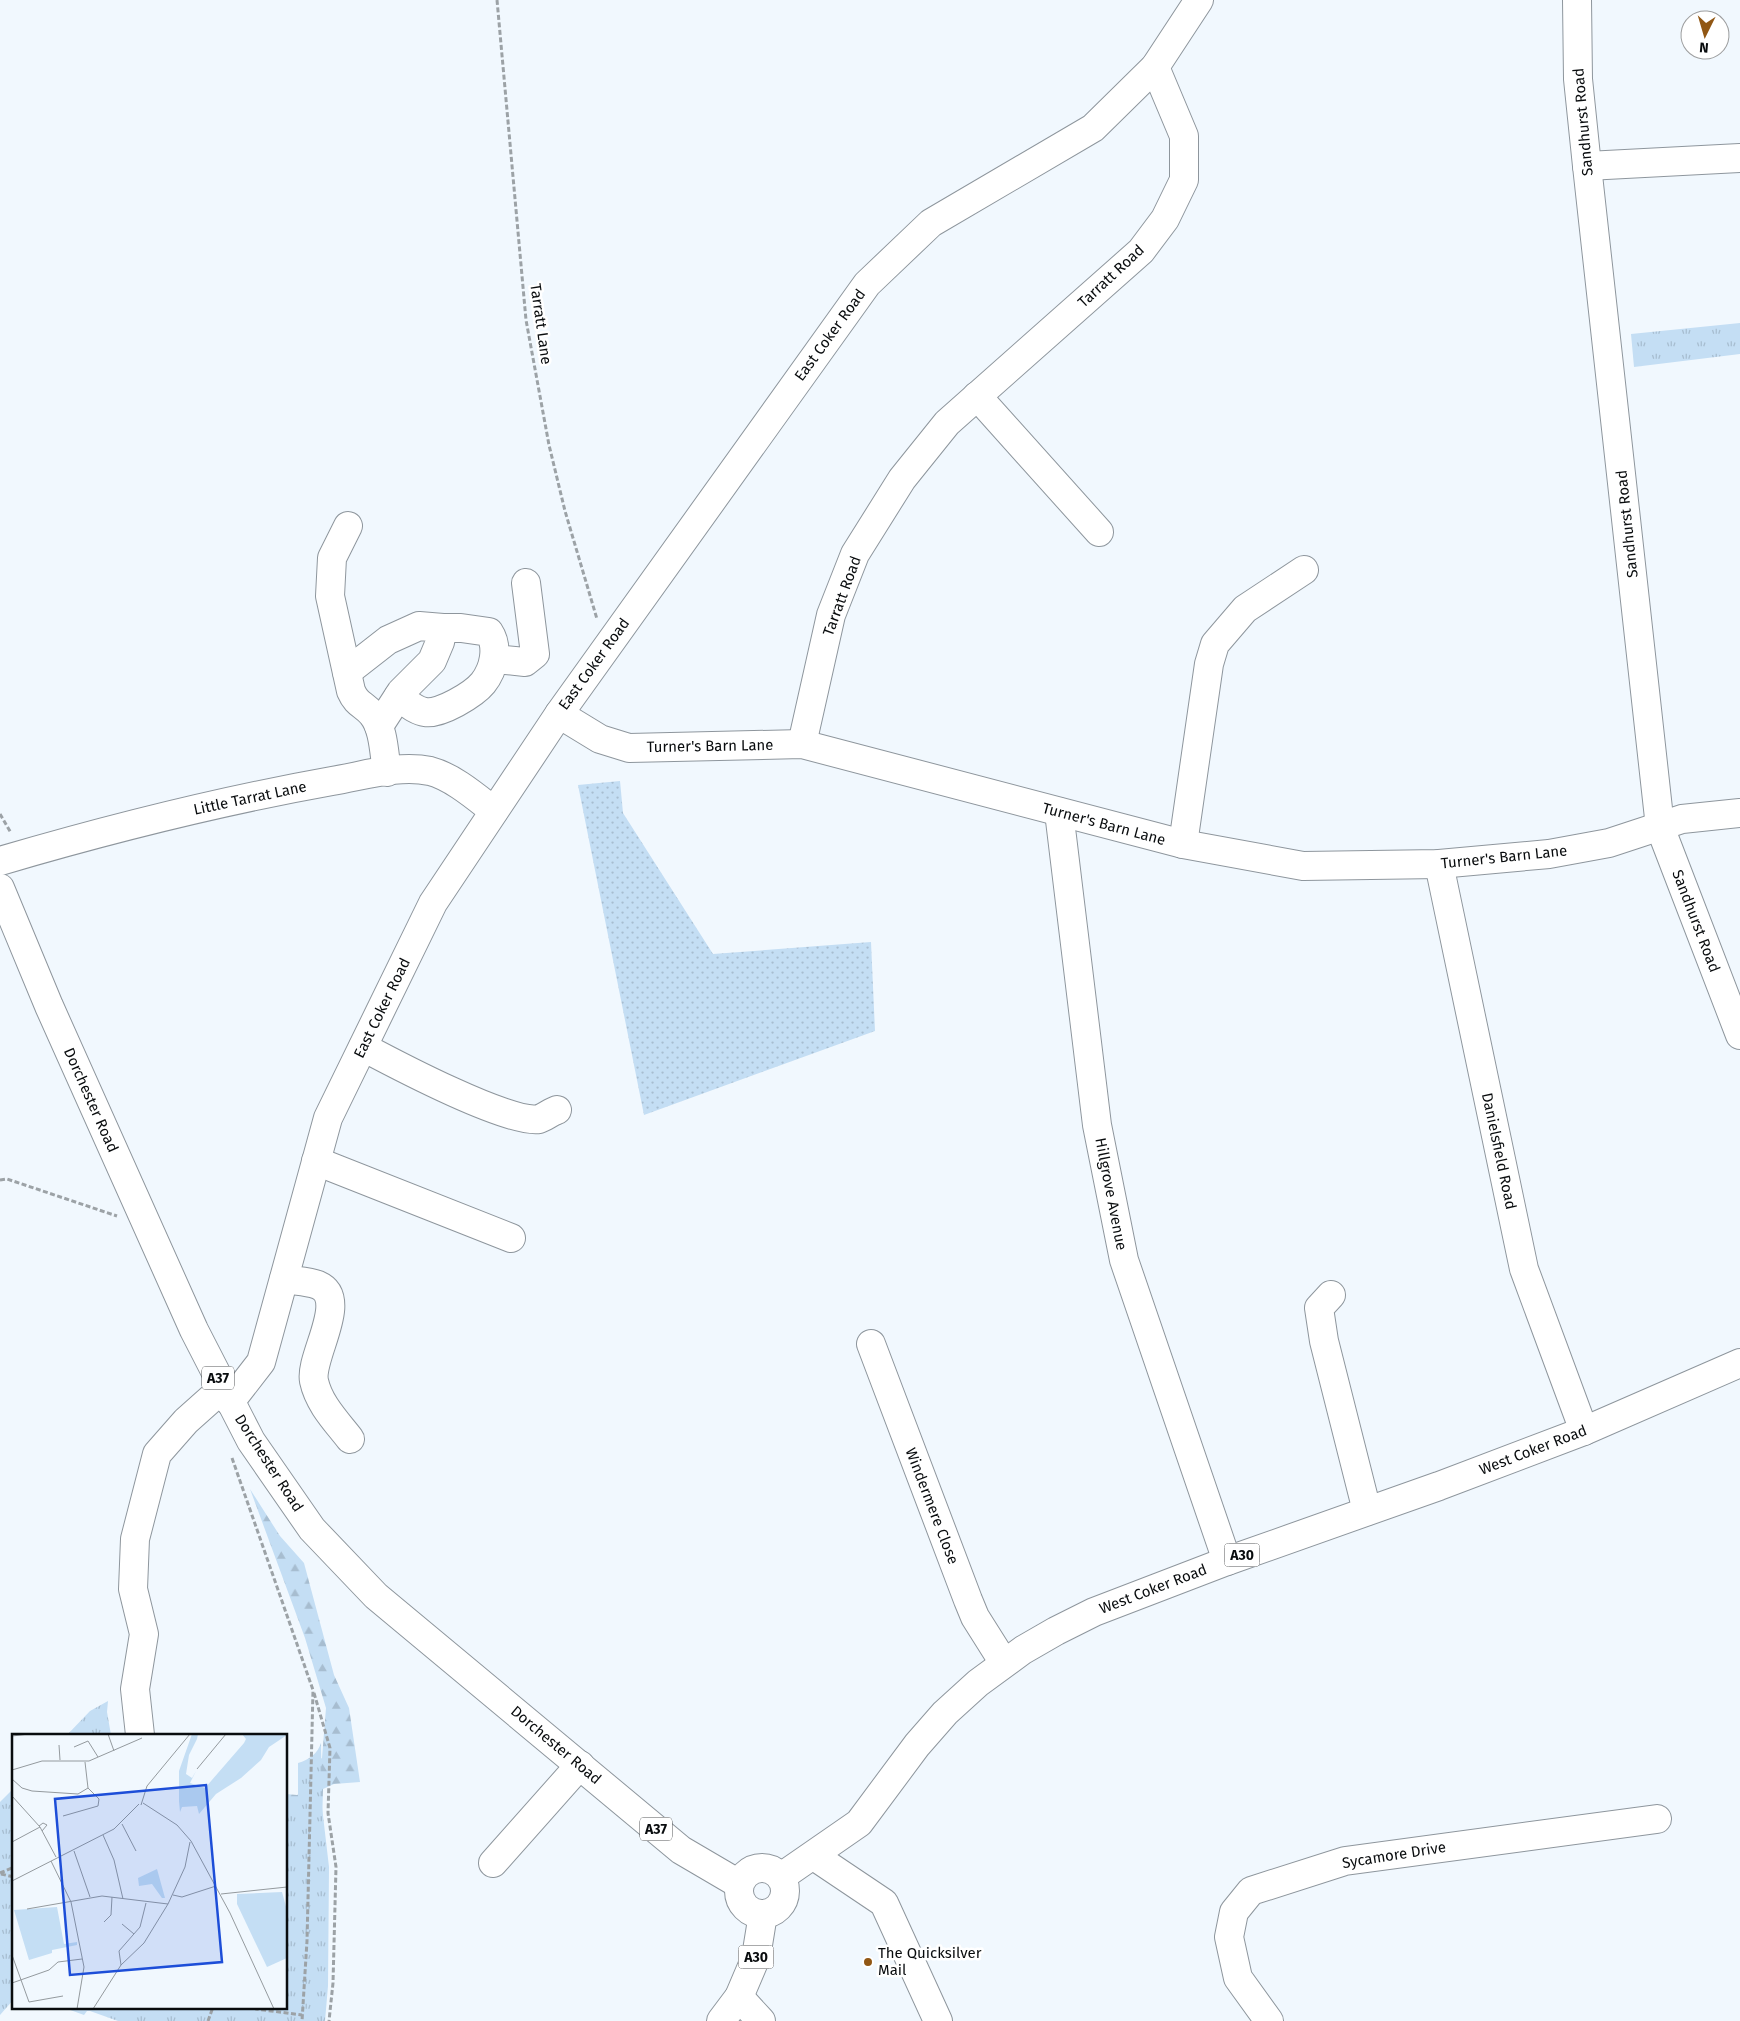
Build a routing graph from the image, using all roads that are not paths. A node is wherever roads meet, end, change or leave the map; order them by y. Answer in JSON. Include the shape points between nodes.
{"nodes":[{"id":1,"x":1199,"y":0,"type":"edge"},
{"id":2,"x":1576,"y":0,"type":"edge"},
{"id":3,"x":1155,"y":67,"type":"junction"},
{"id":4,"x":1740,"y":158,"type":"edge"},
{"id":5,"x":1587,"y":166,"type":"junction"},
{"id":6,"x":977,"y":396,"type":"junction"},
{"id":7,"x":348,"y":526,"type":"dead end"},
{"id":8,"x":1099,"y":532,"type":"dead end"},
{"id":9,"x":1305,"y":571,"type":"dead end"},
{"id":10,"x":526,"y":583,"type":"dead end"},
{"id":11,"x":443,"y":628,"type":"junction"},
{"id":12,"x":495,"y":659,"type":"junction"},
{"id":13,"x":347,"y":672,"type":"junction"},
{"id":14,"x":398,"y":697,"type":"junction"},
{"id":15,"x":559,"y":714,"type":"junction"},
{"id":16,"x":379,"y":726,"type":"junction"},
{"id":17,"x":802,"y":744,"type":"junction"},
{"id":18,"x":387,"y":772,"type":"junction"},
{"id":19,"x":494,"y":811,"type":"junction"},
{"id":20,"x":1059,"y":812,"type":"junction"},
{"id":21,"x":1740,"y":813,"type":"edge"},
{"id":22,"x":1660,"y":827,"type":"junction"},
{"id":23,"x":1183,"y":844,"type":"junction"},
{"id":24,"x":0,"y":861,"type":"edge"},
{"id":25,"x":1439,"y":864,"type":"junction"},
{"id":26,"x":0,"y":888,"type":"edge"},
{"id":27,"x":1740,"y":1035,"type":"edge"},
{"id":28,"x":363,"y":1047,"type":"junction"},
{"id":29,"x":556,"y":1110,"type":"dead end"},
{"id":30,"x":316,"y":1161,"type":"junction"},
{"id":31,"x":510,"y":1238,"type":"dead end"},
{"id":32,"x":284,"y":1279,"type":"junction"},
{"id":33,"x":1331,"y":1295,"type":"dead end"},
{"id":34,"x":871,"y":1344,"type":"dead end"},
{"id":35,"x":1740,"y":1363,"type":"edge"},
{"id":36,"x":227,"y":1395,"type":"junction"},
{"id":37,"x":1584,"y":1431,"type":"junction"},
{"id":38,"x":350,"y":1439,"type":"dead end"},
{"id":39,"x":1367,"y":1511,"type":"junction"},
{"id":40,"x":1227,"y":1560,"type":"junction"},
{"id":41,"x":1004,"y":1663,"type":"junction"},
{"id":42,"x":140,"y":1734,"type":"edge"},
{"id":43,"x":580,"y":1765,"type":"junction"},
{"id":44,"x":1657,"y":1819,"type":"dead end"},
{"id":45,"x":814,"y":1856,"type":"junction"},
{"id":46,"x":494,"y":1863,"type":"dead end"},
{"id":47,"x":781,"y":1877,"type":"junction"},
{"id":48,"x":739,"y":1884,"type":"junction"},
{"id":49,"x":763,"y":1914,"type":"junction"},
{"id":50,"x":739,"y":1997,"type":"junction"},
{"id":51,"x":721,"y":2021,"type":"edge"},
{"id":52,"x":760,"y":2021,"type":"edge"},
{"id":53,"x":938,"y":2021,"type":"edge"},
{"id":54,"x":1269,"y":2021,"type":"edge"}],
"edges":[{"from":1,"to":3,"type":"main road","name":"East Coker Road"},
{"from":2,"to":5,"type":"main road","name":"Sandhurst Road","via":[[1578,79]]},
{"from":3,"to":6,"type":"main road","name":"Tarratt Road","via":[[1184,136],[1184,180],[1165,219],[1141,251]]},
{"from":3,"to":15,"type":"main road","name":"East Coker Road","via":[[1093,128],[931,223],[867,284]]},
{"from":4,"to":5,"type":"main road"},
{"from":5,"to":22,"type":"main road","name":"Sandhurst Road"},
{"from":6,"to":8,"type":"main road"},
{"from":6,"to":17,"type":"main road","name":"Tarratt Road","via":[[947,423],[902,479],[855,554],[831,615]]},
{"from":7,"to":13,"type":"main road","via":[[332,558],[330,596]]},
{"from":9,"to":23,"type":"main road","via":[[1245,609],[1216,644],[1209,664]]},
{"from":10,"to":12,"type":"main road","via":[[535,654],[525,662]]},
{"from":11,"to":12,"type":"main road","via":[[489,632],[494,640]]},
{"from":11,"to":13,"type":"main road","via":[[419,626],[388,640]]},
{"from":11,"to":14,"type":"main road","via":[[432,661]]},
{"from":12,"to":14,"type":"main road","via":[[483,683],[448,708],[424,712]]},
{"from":13,"to":16,"type":"main road","via":[[355,701],[372,714]]},
{"from":14,"to":16,"type":"main road"},
{"from":15,"to":17,"type":"main road","name":"Turner's Barn Lane","via":[[600,740],[629,748]]},
{"from":15,"to":19,"type":"main road","name":"East Coker Road"},
{"from":16,"to":18,"type":"main road"},
{"from":17,"to":20,"type":"main road","name":"Turner's Barn Lane"},
{"from":18,"to":19,"type":"main road","name":"Little Tarrat Lane","via":[[430,771],[452,781]]},
{"from":18,"to":24,"type":"main road","name":"Little Tarrat Lane","via":[[310,785],[150,820]]},
{"from":19,"to":28,"type":"main road","name":"East Coker Road","via":[[433,903]]},
{"from":20,"to":23,"type":"main road","name":"Turner's Barn Lane"},
{"from":20,"to":40,"type":"main road","name":"Hillgrove Avenue","via":[[1097,1125],[1124,1260]]},
{"from":21,"to":22,"type":"main road","name":"Turner's Barn Lane","via":[[1682,819]]},
{"from":22,"to":25,"type":"main road","name":"Turner's Barn Lane","via":[[1609,844],[1549,854]]},
{"from":22,"to":27,"type":"main road","name":"Sandhurst Road"},
{"from":23,"to":25,"type":"main road","name":"Turner's Barn Lane","via":[[1303,866]]},
{"from":25,"to":37,"type":"main road","name":"Danielsfield Road","via":[[1524,1269]]},
{"from":26,"to":36,"type":"main road","name":"Dorchester Road","number":"A37","via":[[176,1292]]},
{"from":28,"to":29,"type":"main road","via":[[425,1080],[520,1117],[539,1119]]},
{"from":28,"to":30,"type":"main road","name":"East Coker Road","via":[[328,1118]]},
{"from":30,"to":31,"type":"main road"},
{"from":30,"to":32,"type":"main road","name":"East Coker Road"},
{"from":32,"to":36,"type":"main road","name":"East Coker Road","via":[[261,1362]]},
{"from":32,"to":38,"type":"main road","via":[[318,1285],[326,1290],[330,1310],[314,1363],[313,1380],[324,1408]]},
{"from":33,"to":39,"type":"main road","via":[[1319,1308],[1324,1341]]},
{"from":34,"to":41,"type":"main road","name":"Windermere Close","via":[[975,1618]]},
{"from":35,"to":37,"type":"main road","name":"West Coker Road","number":"A30"},
{"from":36,"to":42,"type":"main road","name":"East Coker Road","via":[[186,1421],[157,1454],[135,1539],[133,1589],[144,1634],[135,1689]]},
{"from":36,"to":43,"type":"main road","name":"Dorchester Road","number":"A37","via":[[251,1441],[280,1484],[312,1529],[345,1565],[376,1596]]},
{"from":37,"to":39,"type":"main road","name":"West Coker Road","number":"A30"},
{"from":39,"to":40,"type":"main road","name":"West Coker Road","number":"A30"},
{"from":40,"to":41,"type":"main road","name":"West Coker Road","number":"A30","via":[[1094,1612]]},
{"from":41,"to":45,"type":"main road","name":"West Coker Road","number":"A30","via":[[945,1713],[859,1823]]},
{"from":43,"to":46,"type":"main road"},
{"from":43,"to":48,"type":"main road","name":"Dorchester Road","number":"A37","via":[[681,1850]]},
{"from":44,"to":54,"type":"main road","name":"Sycamore Drive","via":[[1345,1861],[1251,1891],[1234,1912],[1229,1937],[1238,1978]]},
{"from":45,"to":47,"type":"main road","name":"West Coker Road","number":"A30"},
{"from":45,"to":53,"type":"main road","via":[[884,1903]]},
{"from":47,"to":48,"type":"main road","via":[[769,1869],[754,1868]]},
{"from":47,"to":49,"type":"main road","via":[[785,1892],[782,1901],[772,1911]]},
{"from":48,"to":49,"type":"main road","via":[[743,1905]]},
{"from":49,"to":50,"type":"main road","number":"A30","via":[[756,1957]]},
{"from":50,"to":51,"type":"main road","number":"A30"},
{"from":50,"to":52,"type":"main road"}]}
